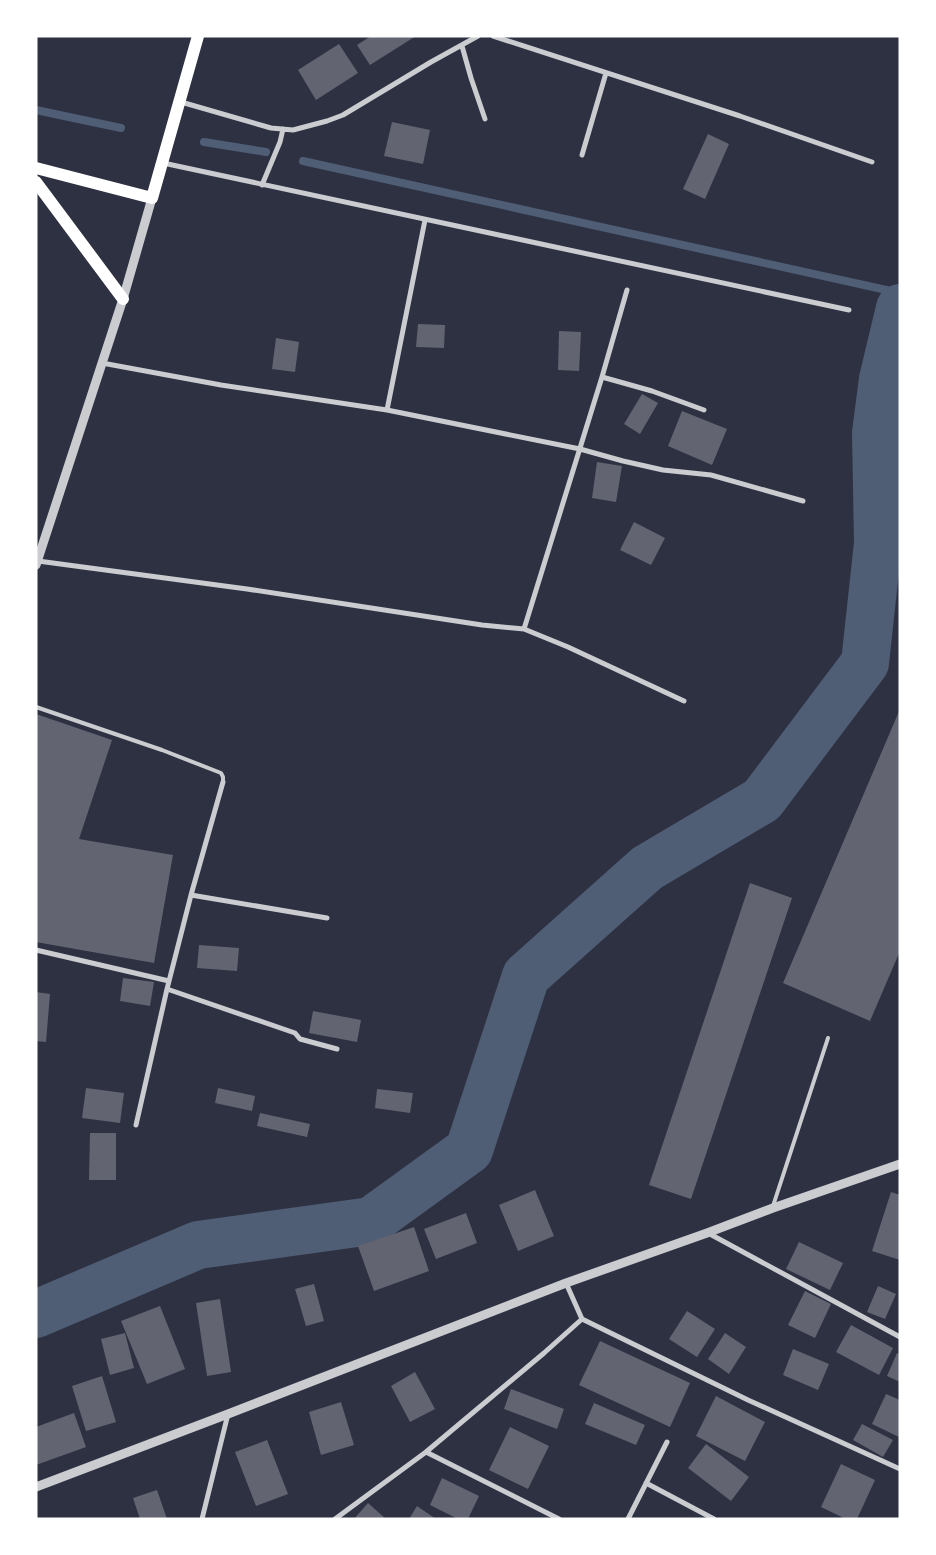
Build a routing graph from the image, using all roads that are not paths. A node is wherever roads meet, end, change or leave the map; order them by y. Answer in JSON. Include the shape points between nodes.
{"nodes":[{"id":1,"x":198,"y":36,"type":"edge"},
{"id":2,"x":478,"y":36,"type":"edge"},
{"id":3,"x":493,"y":36,"type":"edge"},
{"id":4,"x":462,"y":46,"type":"junction"},
{"id":5,"x":606,"y":73,"type":"junction"},
{"id":6,"x":179,"y":102,"type":"junction"},
{"id":7,"x":485,"y":119,"type":"dead end"},
{"id":8,"x":283,"y":130,"type":"junction"},
{"id":9,"x":582,"y":155,"type":"dead end"},
{"id":10,"x":872,"y":162,"type":"dead end"},
{"id":11,"x":162,"y":163,"type":"junction"},
{"id":12,"x":36,"y":168,"type":"edge"},
{"id":13,"x":36,"y":182,"type":"edge"},
{"id":14,"x":262,"y":185,"type":"junction"},
{"id":15,"x":152,"y":198,"type":"junction"},
{"id":16,"x":425,"y":220,"type":"junction"},
{"id":17,"x":627,"y":290,"type":"dead end"},
{"id":18,"x":124,"y":300,"type":"junction"},
{"id":19,"x":849,"y":310,"type":"dead end"},
{"id":20,"x":102,"y":363,"type":"junction"},
{"id":21,"x":602,"y":377,"type":"junction"},
{"id":22,"x":387,"y":410,"type":"junction"},
{"id":23,"x":704,"y":410,"type":"dead end"},
{"id":24,"x":580,"y":449,"type":"junction"},
{"id":25,"x":803,"y":501,"type":"dead end"},
{"id":26,"x":37,"y":563,"type":"edge"},
{"id":27,"x":524,"y":629,"type":"junction"},
{"id":28,"x":684,"y":701,"type":"dead end"},
{"id":29,"x":36,"y":706,"type":"edge"},
{"id":30,"x":222,"y":782,"type":"joint"},
{"id":31,"x":191,"y":895,"type":"junction"},
{"id":32,"x":327,"y":918,"type":"dead end"},
{"id":33,"x":36,"y":950,"type":"edge"},
{"id":34,"x":170,"y":981,"type":"junction"},
{"id":35,"x":167,"y":989,"type":"junction"},
{"id":36,"x":828,"y":1038,"type":"dead end"},
{"id":37,"x":337,"y":1049,"type":"dead end"},
{"id":38,"x":136,"y":1125,"type":"dead end"},
{"id":39,"x":900,"y":1164,"type":"edge"},
{"id":40,"x":773,"y":1208,"type":"junction"},
{"id":41,"x":707,"y":1233,"type":"junction"},
{"id":42,"x":566,"y":1283,"type":"junction"},
{"id":43,"x":582,"y":1319,"type":"junction"},
{"id":44,"x":900,"y":1337,"type":"edge"},
{"id":45,"x":228,"y":1414,"type":"junction"},
{"id":46,"x":666,"y":1442,"type":"dead end"},
{"id":47,"x":426,"y":1452,"type":"junction"},
{"id":48,"x":900,"y":1469,"type":"edge"},
{"id":49,"x":646,"y":1483,"type":"junction"},
{"id":50,"x":36,"y":1487,"type":"edge"},
{"id":51,"x":202,"y":1519,"type":"edge"},
{"id":52,"x":335,"y":1519,"type":"edge"},
{"id":53,"x":558,"y":1519,"type":"edge"},
{"id":54,"x":628,"y":1519,"type":"edge"},
{"id":55,"x":714,"y":1519,"type":"edge"}],
"edges":[{"from":1,"to":6,"type":"main road"},
{"from":2,"to":4,"type":"street"},
{"from":3,"to":5,"type":"street"},
{"from":4,"to":7,"type":"street"},
{"from":4,"to":8,"type":"street","via":[[343,115]]},
{"from":5,"to":9,"type":"street"},
{"from":5,"to":10,"type":"street"},
{"from":6,"to":8,"type":"street"},
{"from":6,"to":11,"type":"main road"},
{"from":8,"to":14,"type":"street"},
{"from":11,"to":14,"type":"street"},
{"from":11,"to":15,"type":"main road"},
{"from":12,"to":15,"type":"main road"},
{"from":13,"to":18,"type":"main road"},
{"from":14,"to":16,"type":"street"},
{"from":15,"to":18,"type":"street"},
{"from":16,"to":19,"type":"street"},
{"from":16,"to":22,"type":"street"},
{"from":17,"to":21,"type":"street"},
{"from":18,"to":20,"type":"street"},
{"from":20,"to":22,"type":"street"},
{"from":20,"to":26,"type":"street"},
{"from":21,"to":23,"type":"street"},
{"from":21,"to":24,"type":"street"},
{"from":22,"to":24,"type":"street"},
{"from":24,"to":25,"type":"street","via":[[664,470],[711,475]]},
{"from":24,"to":27,"type":"street"},
{"from":26,"to":27,"type":"street"},
{"from":27,"to":28,"type":"street"},
{"from":29,"to":30,"type":"lane","via":[[220,773]]},
{"from":30,"to":31,"type":"street"},
{"from":31,"to":32,"type":"street"},
{"from":31,"to":34,"type":"street"},
{"from":33,"to":34,"type":"street"},
{"from":34,"to":35,"type":"street"},
{"from":35,"to":37,"type":"street","via":[[295,1033],[300,1039]]},
{"from":35,"to":38,"type":"street"},
{"from":36,"to":40,"type":"lane"},
{"from":39,"to":40,"type":"street"},
{"from":40,"to":41,"type":"street"},
{"from":41,"to":42,"type":"street"},
{"from":41,"to":44,"type":"street"},
{"from":42,"to":43,"type":"street"},
{"from":42,"to":45,"type":"street"},
{"from":43,"to":47,"type":"street"},
{"from":43,"to":48,"type":"street"},
{"from":45,"to":50,"type":"street"},
{"from":45,"to":51,"type":"street"},
{"from":46,"to":49,"type":"street"},
{"from":47,"to":52,"type":"street"},
{"from":47,"to":53,"type":"street"},
{"from":49,"to":54,"type":"street"},
{"from":49,"to":55,"type":"street"}]}
